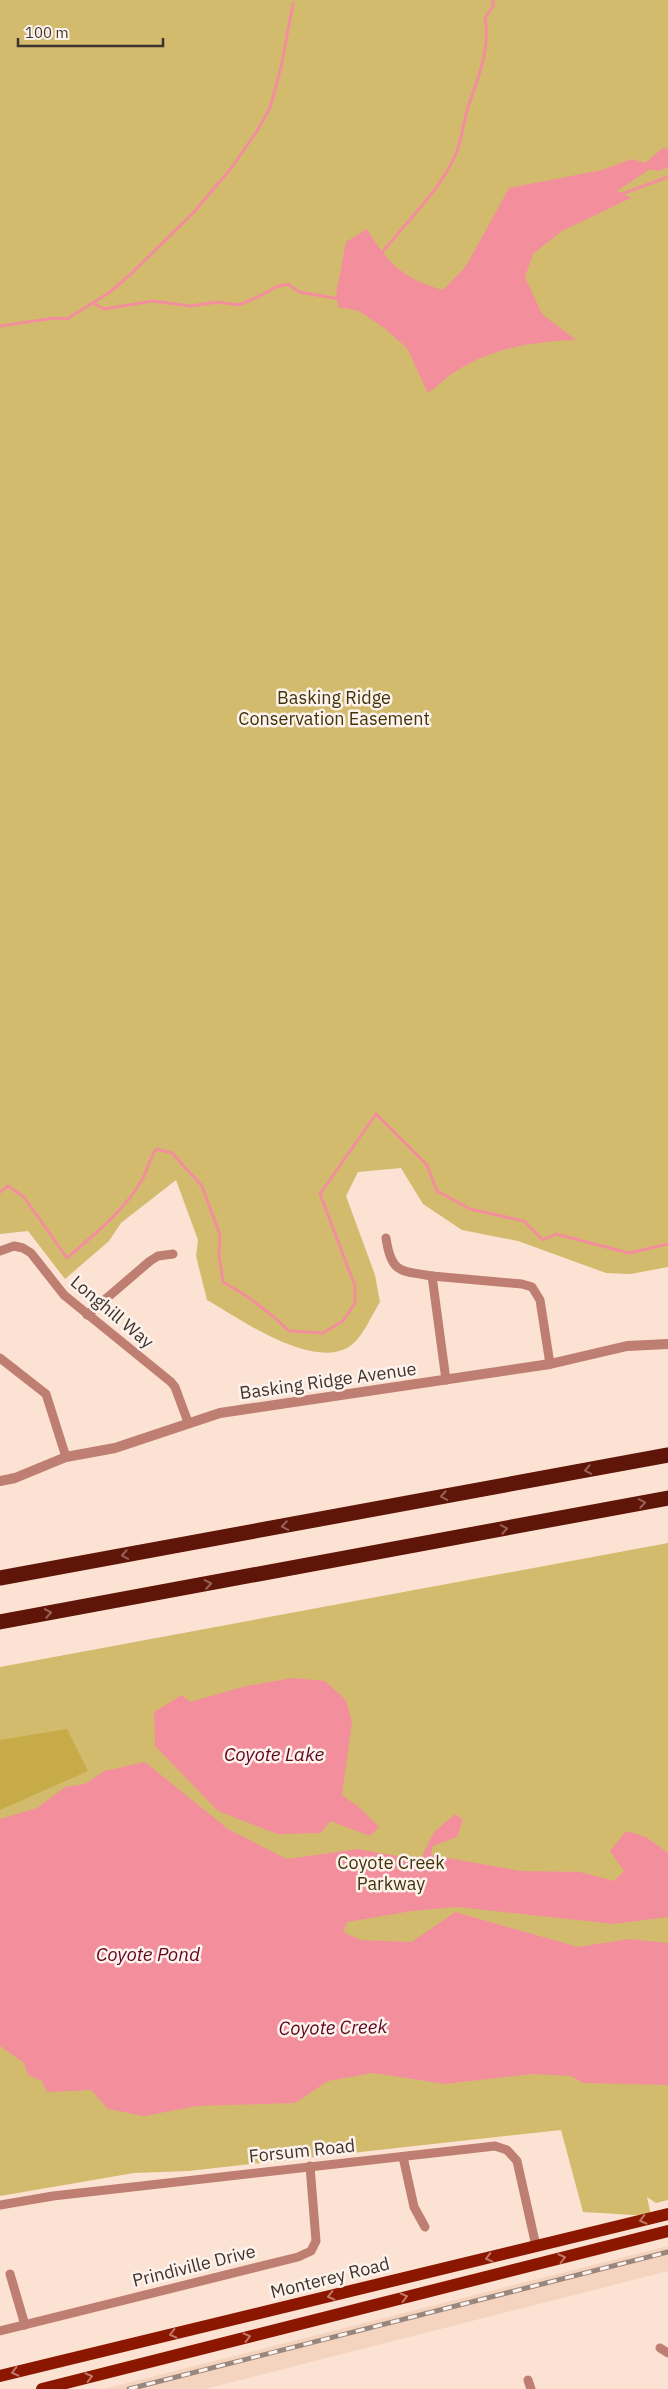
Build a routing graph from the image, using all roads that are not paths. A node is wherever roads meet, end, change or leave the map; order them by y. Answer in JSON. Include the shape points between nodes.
{"nodes":[{"id":1,"x":386,"y":1238,"type":"dead end"},
{"id":2,"x":0,"y":1251,"type":"edge"},
{"id":3,"x":173,"y":1254,"type":"dead end"},
{"id":4,"x":432,"y":1276,"type":"junction"},
{"id":5,"x":87,"y":1315,"type":"junction"},
{"id":6,"x":668,"y":1344,"type":"edge"},
{"id":7,"x":0,"y":1358,"type":"edge"},
{"id":8,"x":550,"y":1364,"type":"junction"},
{"id":9,"x":446,"y":1380,"type":"junction"},
{"id":10,"x":188,"y":1422,"type":"junction"},
{"id":11,"x":668,"y":1455,"type":"edge"},
{"id":12,"x":66,"y":1457,"type":"junction"},
{"id":13,"x":0,"y":1481,"type":"edge"},
{"id":14,"x":668,"y":1498,"type":"edge"},
{"id":15,"x":0,"y":1578,"type":"edge"},
{"id":16,"x":0,"y":1622,"type":"edge"},
{"id":17,"x":403,"y":2156,"type":"junction"},
{"id":18,"x":310,"y":2166,"type":"junction"},
{"id":19,"x":0,"y":2205,"type":"edge"},
{"id":20,"x":668,"y":2214,"type":"edge"},
{"id":21,"x":425,"y":2226,"type":"dead end"},
{"id":22,"x":668,"y":2231,"type":"edge"},
{"id":23,"x":536,"y":2246,"type":"junction"},
{"id":24,"x":10,"y":2274,"type":"dead end"},
{"id":25,"x":25,"y":2325,"type":"junction"},
{"id":26,"x":0,"y":2331,"type":"edge"},
{"id":27,"x":0,"y":2376,"type":"edge"},
{"id":28,"x":42,"y":2389,"type":"edge"}],
"edges":[{"from":1,"to":4,"type":"street","via":[[389,1258],[395,1265],[404,1271]]},
{"from":2,"to":5,"type":"street","name":"Longhill Way","via":[[14,1246],[31,1253],[64,1295]]},
{"from":3,"to":5,"type":"street","via":[[150,1261]]},
{"from":4,"to":8,"type":"street","via":[[532,1287],[540,1300]]},
{"from":4,"to":9,"type":"street"},
{"from":5,"to":10,"type":"street","name":"Longhill Way","via":[[171,1382]]},
{"from":6,"to":8,"type":"street","name":"Basking Ridge Avenue","via":[[626,1346]]},
{"from":7,"to":12,"type":"street","via":[[46,1394]]},
{"from":8,"to":9,"type":"street","name":"Basking Ridge Avenue"},
{"from":9,"to":10,"type":"street","name":"Basking Ridge Avenue","via":[[220,1413]]},
{"from":10,"to":12,"type":"street","name":"Basking Ridge Avenue","via":[[115,1448]]},
{"from":11,"to":15,"type":"highway","one_way":true},
{"from":12,"to":13,"type":"street","name":"Basking Ridge Avenue"},
{"from":16,"to":14,"type":"highway","one_way":true},
{"from":17,"to":18,"type":"street","name":"Forsum Road"},
{"from":17,"to":21,"type":"street","via":[[414,2207]]},
{"from":17,"to":23,"type":"street","name":"Forsum Road","via":[[495,2146],[508,2150],[517,2161]]},
{"from":18,"to":19,"type":"street","name":"Forsum Road"},
{"from":18,"to":25,"type":"street","name":"Prindiville Drive","via":[[316,2241],[311,2251],[298,2257]]},
{"from":20,"to":23,"type":"main road","name":"Monterey Road","one_way":true},
{"from":28,"to":22,"type":"main road","name":"Monterey Road","one_way":true},
{"from":23,"to":27,"type":"main road","name":"Monterey Road","one_way":true},
{"from":24,"to":25,"type":"street"},
{"from":25,"to":26,"type":"street","name":"Prindiville Drive"}]}
